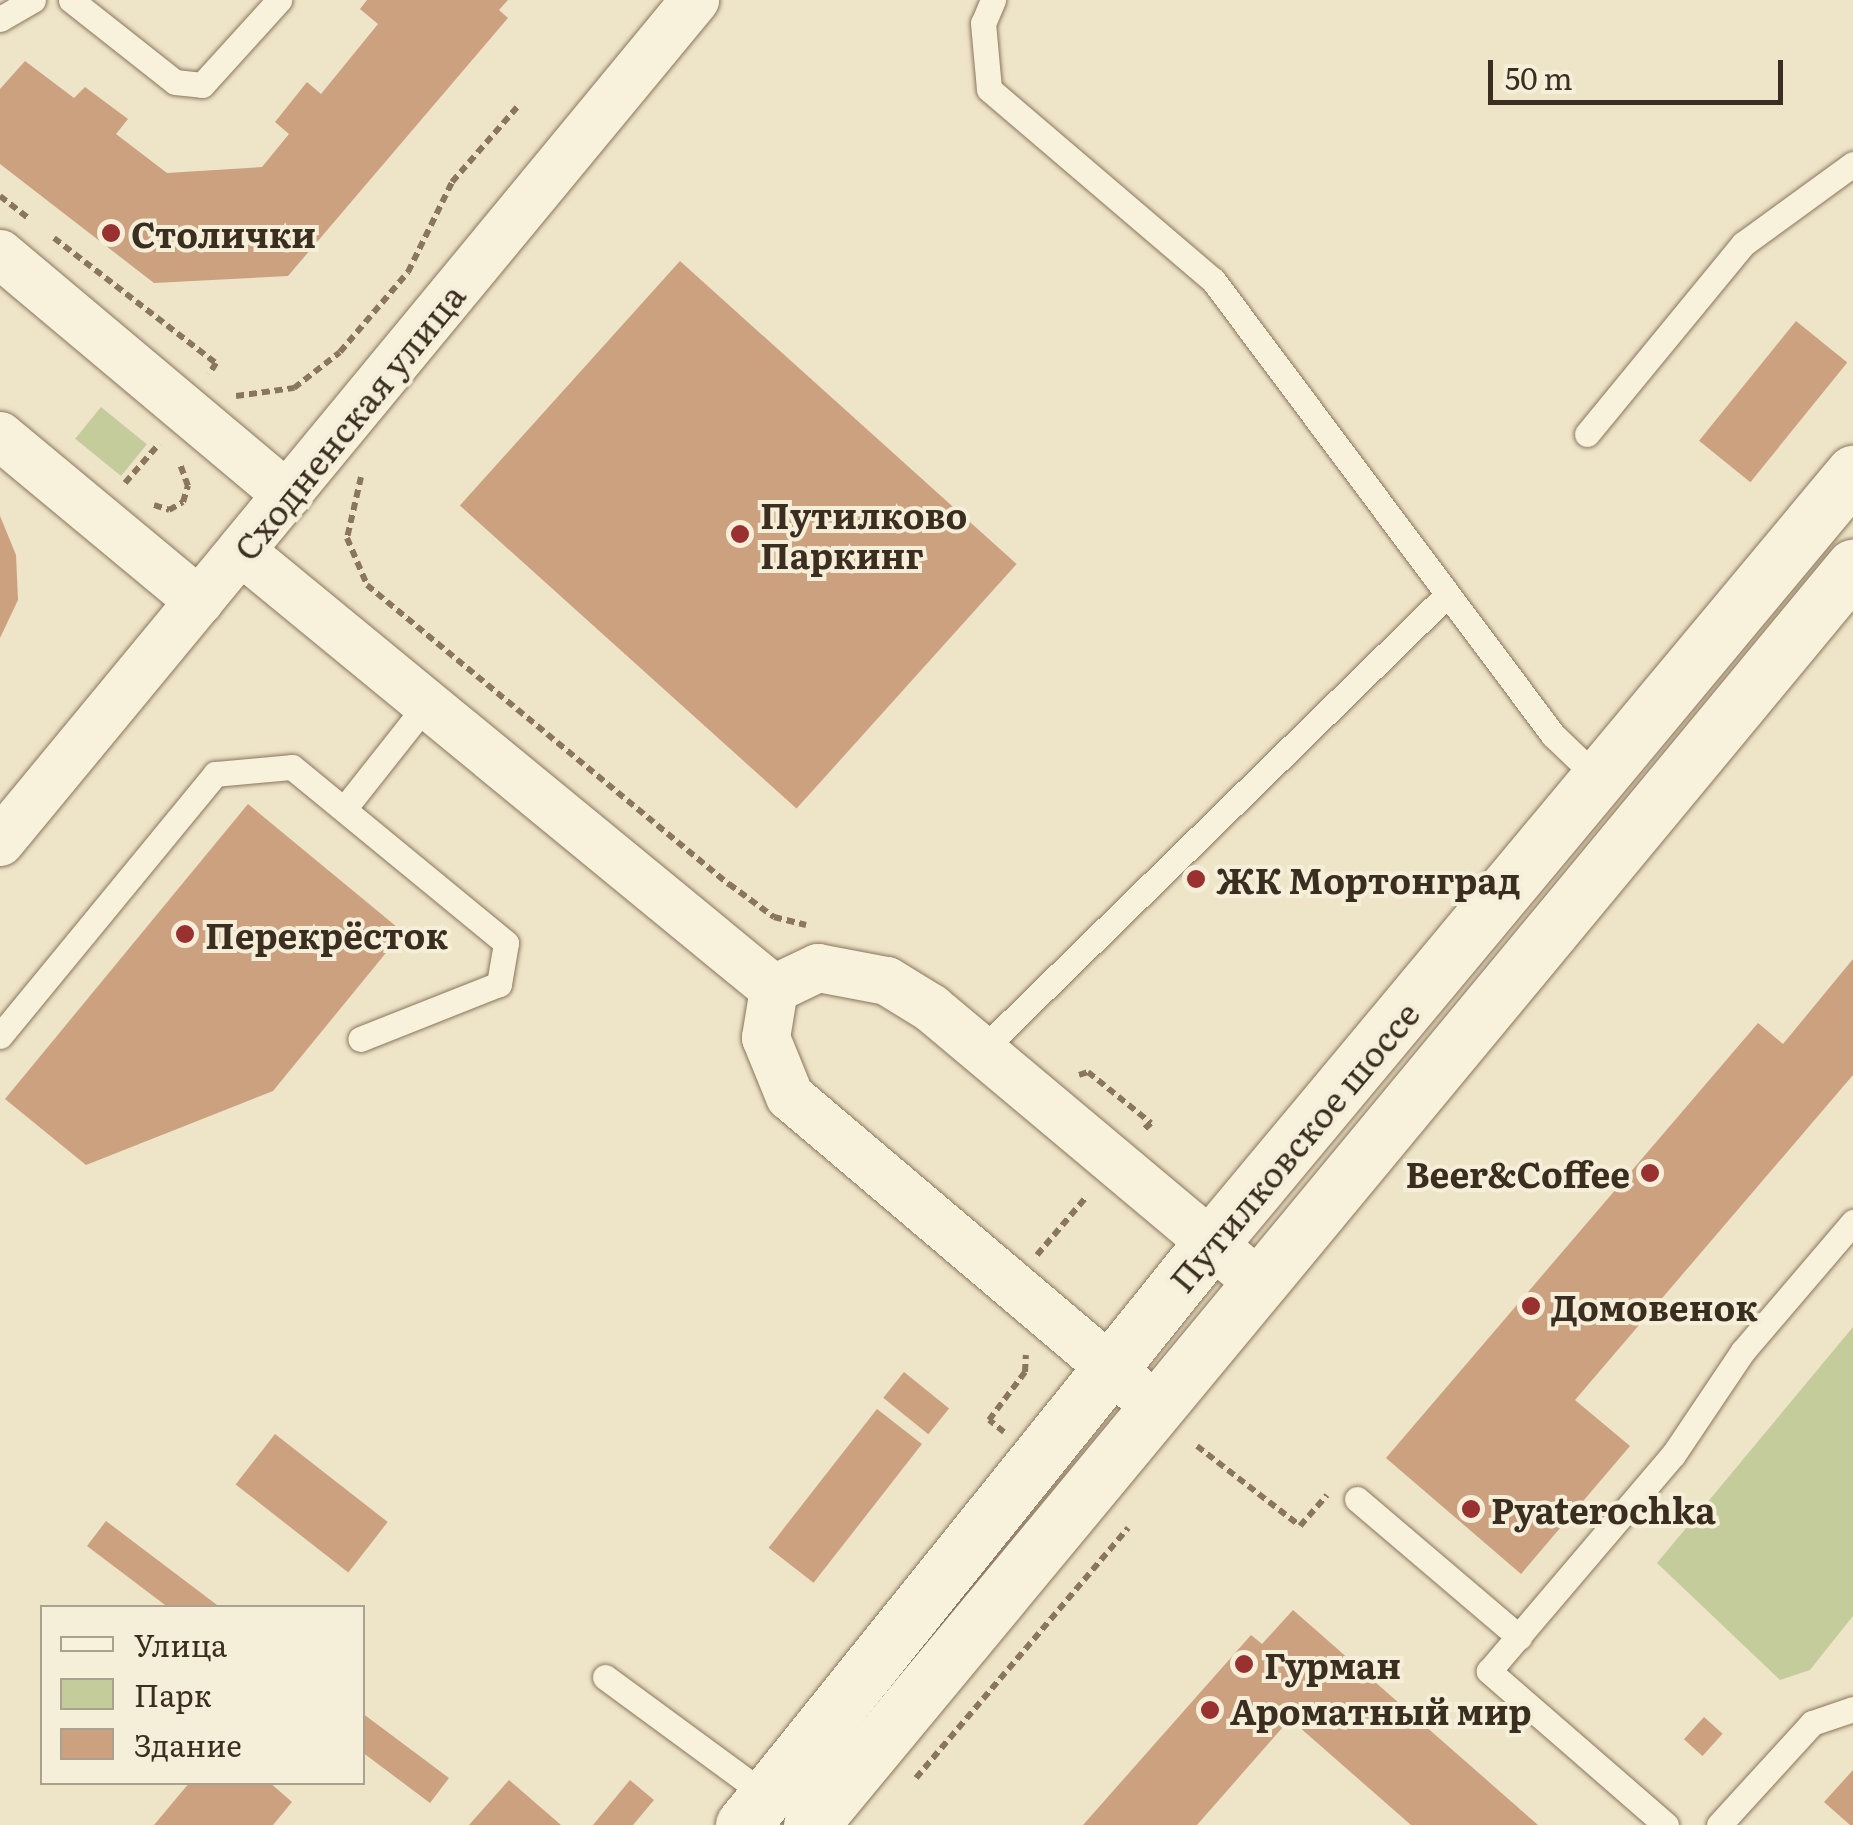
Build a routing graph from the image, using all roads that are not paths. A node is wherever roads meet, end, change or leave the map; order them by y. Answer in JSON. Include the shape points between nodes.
{"nodes":[{"id":1,"x":33,"y":0,"type":"edge"},
{"id":2,"x":71,"y":0,"type":"edge"},
{"id":3,"x":280,"y":0,"type":"edge"},
{"id":4,"x":695,"y":0,"type":"edge"},
{"id":5,"x":992,"y":0,"type":"edge"},
{"id":6,"x":0,"y":19,"type":"edge"},
{"id":7,"x":1853,"y":164,"type":"edge"},
{"id":8,"x":15,"y":237,"type":"edge"},
{"id":9,"x":1588,"y":434,"type":"dead end"},
{"id":10,"x":0,"y":436,"type":"edge"},
{"id":11,"x":1853,"y":473,"type":"edge"},
{"id":12,"x":287,"y":495,"type":"junction"},
{"id":13,"x":242,"y":552,"type":"junction"},
{"id":14,"x":1853,"y":567,"type":"edge"},
{"id":15,"x":1446,"y":596,"type":"junction"},
{"id":16,"x":200,"y":601,"type":"junction"},
{"id":17,"x":428,"y":704,"type":"junction"},
{"id":18,"x":1599,"y":779,"type":"junction"},
{"id":19,"x":344,"y":809,"type":"junction"},
{"id":20,"x":0,"y":842,"type":"edge"},
{"id":21,"x":774,"y":989,"type":"junction"},
{"id":22,"x":0,"y":1036,"type":"edge"},
{"id":23,"x":360,"y":1039,"type":"dead end"},
{"id":24,"x":981,"y":1050,"type":"junction"},
{"id":25,"x":1853,"y":1222,"type":"edge"},
{"id":26,"x":1211,"y":1244,"type":"junction"},
{"id":27,"x":1261,"y":1285,"type":"junction"},
{"id":28,"x":1110,"y":1368,"type":"junction"},
{"id":29,"x":1156,"y":1406,"type":"junction"},
{"id":30,"x":1357,"y":1499,"type":"road end"},
{"id":31,"x":1519,"y":1636,"type":"junction"},
{"id":32,"x":604,"y":1677,"type":"dead end"},
{"id":33,"x":1853,"y":1710,"type":"edge"},
{"id":34,"x":774,"y":1815,"type":"edge"},
{"id":35,"x":1666,"y":1825,"type":"edge"},
{"id":36,"x":1719,"y":1825,"type":"edge"}],
"edges":[{"from":1,"to":6,"type":"lane"},
{"from":2,"to":3,"type":"lane","via":[[175,82],[202,84]]},
{"from":4,"to":12,"type":"street","name":"Сходненская улица"},
{"from":5,"to":15,"type":"lane","via":[[984,23],[989,89],[1213,280]]},
{"from":7,"to":9,"type":"lane","via":[[1743,244]]},
{"from":8,"to":12,"type":"street"},
{"from":10,"to":16,"type":"street"},
{"from":11,"to":18,"type":"main road","name":"Путилковское шоссе"},
{"from":12,"to":13,"type":"street","name":"Сходненская улица"},
{"from":13,"to":16,"type":"street","name":"Сходненская улица"},
{"from":13,"to":17,"type":"street"},
{"from":14,"to":27,"type":"main road","name":"Путилковское шоссе"},
{"from":15,"to":18,"type":"lane","via":[[1553,735]]},
{"from":15,"to":24,"type":"lane"},
{"from":16,"to":20,"type":"street","name":"Сходненская улица"},
{"from":17,"to":19,"type":"lane"},
{"from":17,"to":21,"type":"street"},
{"from":18,"to":26,"type":"main road","name":"Путилковское шоссе"},
{"from":19,"to":22,"type":"lane","via":[[292,767],[215,774]]},
{"from":19,"to":23,"type":"lane","via":[[506,943],[500,984]]},
{"from":21,"to":24,"type":"street","via":[[818,968],[853,970],[931,1008]]},
{"from":21,"to":28,"type":"street","via":[[766,1038],[790,1097]]},
{"from":24,"to":26,"type":"street"},
{"from":25,"to":31,"type":"lane","via":[[1744,1351],[1674,1455]]},
{"from":26,"to":27,"type":"street"},
{"from":26,"to":28,"type":"main road","name":"Путилковское шоссе"},
{"from":27,"to":29,"type":"main road","name":"Путилковское шоссе"},
{"from":28,"to":29,"type":"street"},
{"from":28,"to":34,"type":"main road","name":"Путилковское шоссе"},
{"from":29,"to":34,"type":"main road","name":"Путилковское шоссе"},
{"from":30,"to":31,"type":"lane"},
{"from":31,"to":35,"type":"lane","via":[[1489,1671]]},
{"from":32,"to":34,"type":"lane"},
{"from":33,"to":36,"type":"lane","via":[[1812,1723]]}]}
